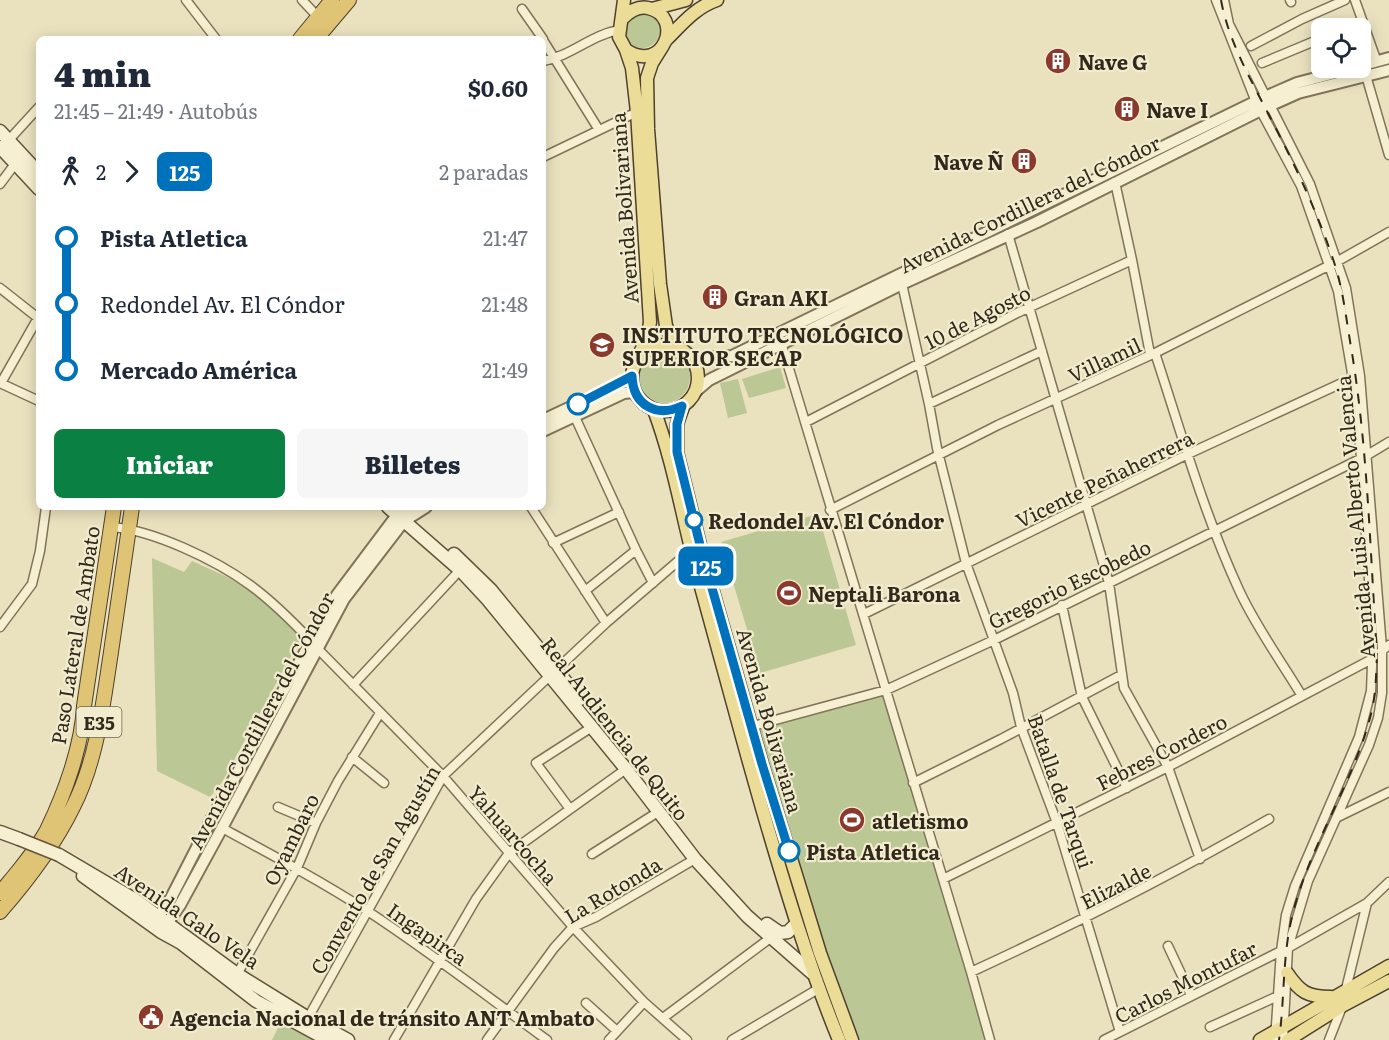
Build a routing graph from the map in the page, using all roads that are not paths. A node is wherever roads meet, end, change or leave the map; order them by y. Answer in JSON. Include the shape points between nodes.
{"nodes":[{"id":1,"x":186,"y":0,"type":"edge"},
{"id":2,"x":302,"y":0,"type":"edge"},
{"id":3,"x":332,"y":0,"type":"edge"},
{"id":4,"x":349,"y":0,"type":"edge"},
{"id":5,"x":624,"y":0,"type":"edge"},
{"id":6,"x":686,"y":0,"type":"edge"},
{"id":7,"x":717,"y":0,"type":"edge"},
{"id":8,"x":1216,"y":0,"type":"edge"},
{"id":9,"x":1224,"y":0,"type":"edge"},
{"id":10,"x":1345,"y":0,"type":"edge"},
{"id":11,"x":1354,"y":0,"type":"edge"},
{"id":12,"x":651,"y":5,"type":"edge"},
{"id":13,"x":522,"y":9,"type":"dead end"},
{"id":14,"x":318,"y":17,"type":"junction"},
{"id":15,"x":1361,"y":18,"type":"edge"},
{"id":16,"x":621,"y":24,"type":"junction"},
{"id":17,"x":213,"y":36,"type":"edge"},
{"id":18,"x":302,"y":36,"type":"edge"},
{"id":19,"x":319,"y":36,"type":"edge"},
{"id":20,"x":541,"y":36,"type":"edge"},
{"id":21,"x":664,"y":43,"type":"junction"},
{"id":22,"x":1311,"y":43,"type":"edge"},
{"id":23,"x":546,"y":44,"type":"edge"},
{"id":24,"x":1251,"y":46,"type":"dead end"},
{"id":25,"x":1371,"y":46,"type":"edge"},
{"id":26,"x":626,"y":50,"type":"junction"},
{"id":27,"x":1389,"y":58,"type":"edge"},
{"id":28,"x":556,"y":59,"type":"junction"},
{"id":29,"x":546,"y":61,"type":"edge"},
{"id":30,"x":1377,"y":62,"type":"junction"},
{"id":31,"x":1262,"y":63,"type":"dead end"},
{"id":32,"x":1371,"y":65,"type":"edge"},
{"id":33,"x":1371,"y":69,"type":"edge"},
{"id":34,"x":1389,"y":70,"type":"edge"},
{"id":35,"x":1320,"y":78,"type":"edge"},
{"id":36,"x":1364,"y":78,"type":"edge"},
{"id":37,"x":1263,"y":104,"type":"junction"},
{"id":38,"x":36,"y":110,"type":"edge"},
{"id":39,"x":637,"y":112,"type":"junction"},
{"id":40,"x":599,"y":130,"type":"junction"},
{"id":41,"x":2,"y":142,"type":"edge"},
{"id":42,"x":1389,"y":155,"type":"edge"},
{"id":43,"x":546,"y":156,"type":"edge"},
{"id":44,"x":19,"y":159,"type":"junction"},
{"id":45,"x":36,"y":170,"type":"edge"},
{"id":46,"x":1115,"y":182,"type":"junction"},
{"id":47,"x":0,"y":184,"type":"edge"},
{"id":48,"x":36,"y":184,"type":"edge"},
{"id":49,"x":1389,"y":232,"type":"edge"},
{"id":50,"x":1008,"y":234,"type":"junction"},
{"id":51,"x":1132,"y":260,"type":"junction"},
{"id":52,"x":1334,"y":263,"type":"junction"},
{"id":53,"x":902,"y":284,"type":"junction"},
{"id":54,"x":0,"y":288,"type":"edge"},
{"id":55,"x":1029,"y":307,"type":"junction"},
{"id":56,"x":36,"y":315,"type":"edge"},
{"id":57,"x":36,"y":320,"type":"edge"},
{"id":58,"x":780,"y":339,"type":"junction"},
{"id":59,"x":680,"y":349,"type":"junction"},
{"id":60,"x":1042,"y":351,"type":"junction"},
{"id":61,"x":1152,"y":354,"type":"junction"},
{"id":62,"x":692,"y":359,"type":"junction"},
{"id":63,"x":636,"y":362,"type":"junction"},
{"id":64,"x":920,"y":364,"type":"junction"},
{"id":65,"x":632,"y":376,"type":"junction"},
{"id":66,"x":1356,"y":377,"type":"junction"},
{"id":67,"x":0,"y":383,"type":"edge"},
{"id":68,"x":634,"y":392,"type":"junction"},
{"id":69,"x":695,"y":392,"type":"junction"},
{"id":70,"x":36,"y":400,"type":"edge"},
{"id":71,"x":1056,"y":400,"type":"junction"},
{"id":72,"x":929,"y":404,"type":"junction"},
{"id":73,"x":682,"y":406,"type":"junction"},
{"id":74,"x":654,"y":410,"type":"junction"},
{"id":75,"x":575,"y":417,"type":"junction"},
{"id":76,"x":546,"y":419,"type":"edge"},
{"id":77,"x":806,"y":422,"type":"junction"},
{"id":78,"x":546,"y":429,"type":"edge"},
{"id":79,"x":1389,"y":442,"type":"edge"},
{"id":80,"x":1188,"y":454,"type":"junction"},
{"id":81,"x":938,"y":455,"type":"junction"},
{"id":82,"x":1364,"y":456,"type":"junction"},
{"id":83,"x":1086,"y":504,"type":"junction"},
{"id":84,"x":45,"y":510,"type":"edge"},
{"id":85,"x":114,"y":510,"type":"edge"},
{"id":86,"x":132,"y":510,"type":"edge"},
{"id":87,"x":533,"y":510,"type":"edge"},
{"id":88,"x":830,"y":510,"type":"junction"},
{"id":89,"x":401,"y":512,"type":"edge"},
{"id":90,"x":619,"y":512,"type":"junction"},
{"id":91,"x":111,"y":527,"type":"junction"},
{"id":92,"x":129,"y":528,"type":"junction"},
{"id":93,"x":1214,"y":531,"type":"junction"},
{"id":94,"x":553,"y":543,"type":"junction"},
{"id":95,"x":636,"y":550,"type":"junction"},
{"id":96,"x":691,"y":550,"type":"junction"},
{"id":97,"x":966,"y":563,"type":"junction"},
{"id":98,"x":460,"y":570,"type":"junction"},
{"id":99,"x":652,"y":583,"type":"junction"},
{"id":100,"x":1109,"y":583,"type":"junction"},
{"id":101,"x":585,"y":591,"type":"junction"},
{"id":102,"x":1062,"y":605,"type":"junction"},
{"id":103,"x":864,"y":614,"type":"junction"},
{"id":104,"x":606,"y":623,"type":"junction"},
{"id":105,"x":0,"y":627,"type":"edge"},
{"id":106,"x":994,"y":640,"type":"junction"},
{"id":107,"x":314,"y":644,"type":"junction"},
{"id":108,"x":1386,"y":646,"type":"edge"},
{"id":109,"x":1372,"y":658,"type":"junction"},
{"id":110,"x":554,"y":673,"type":"junction"},
{"id":111,"x":1121,"y":675,"type":"junction"},
{"id":112,"x":353,"y":685,"type":"junction"},
{"id":113,"x":886,"y":690,"type":"junction"},
{"id":114,"x":1302,"y":696,"type":"junction"},
{"id":115,"x":1082,"y":697,"type":"junction"},
{"id":116,"x":380,"y":713,"type":"junction"},
{"id":117,"x":753,"y":726,"type":"junction"},
{"id":118,"x":592,"y":727,"type":"junction"},
{"id":119,"x":1022,"y":727,"type":"junction"},
{"id":120,"x":352,"y":757,"type":"junction"},
{"id":121,"x":1168,"y":767,"type":"junction"},
{"id":122,"x":626,"y":770,"type":"junction"},
{"id":123,"x":443,"y":776,"type":"junction"},
{"id":124,"x":384,"y":783,"type":"dead end"},
{"id":125,"x":913,"y":783,"type":"junction"},
{"id":126,"x":1127,"y":788,"type":"junction"},
{"id":127,"x":1389,"y":792,"type":"edge"},
{"id":128,"x":278,"y":807,"type":"dead end"},
{"id":129,"x":570,"y":809,"type":"junction"},
{"id":130,"x":658,"y":812,"type":"junction"},
{"id":131,"x":1338,"y":817,"type":"junction"},
{"id":132,"x":1269,"y":819,"type":"dead end"},
{"id":133,"x":316,"y":823,"type":"junction"},
{"id":134,"x":1058,"y":823,"type":"junction"},
{"id":135,"x":222,"y":828,"type":"junction"},
{"id":136,"x":0,"y":832,"type":"edge"},
{"id":137,"x":0,"y":840,"type":"edge"},
{"id":138,"x":18,"y":842,"type":"junction"},
{"id":139,"x":509,"y":853,"type":"junction"},
{"id":140,"x":591,"y":854,"type":"dead end"},
{"id":141,"x":694,"y":859,"type":"junction"},
{"id":142,"x":1200,"y":859,"type":"junction"},
{"id":143,"x":297,"y":868,"type":"junction"},
{"id":144,"x":944,"y":879,"type":"junction"},
{"id":145,"x":1389,"y":882,"type":"edge"},
{"id":146,"x":0,"y":893,"type":"edge"},
{"id":147,"x":1367,"y":903,"type":"junction"},
{"id":148,"x":0,"y":912,"type":"edge"},
{"id":149,"x":368,"y":912,"type":"junction"},
{"id":150,"x":1086,"y":918,"type":"junction"},
{"id":151,"x":160,"y":924,"type":"junction"},
{"id":152,"x":796,"y":924,"type":"junction"},
{"id":153,"x":573,"y":927,"type":"junction"},
{"id":154,"x":774,"y":934,"type":"junction"},
{"id":155,"x":1167,"y":946,"type":"dead end"},
{"id":156,"x":1285,"y":950,"type":"junction"},
{"id":157,"x":439,"y":960,"type":"junction"},
{"id":158,"x":1389,"y":966,"type":"edge"},
{"id":159,"x":971,"y":972,"type":"junction"},
{"id":160,"x":1287,"y":972,"type":"junction"},
{"id":161,"x":812,"y":973,"type":"junction"},
{"id":162,"x":235,"y":978,"type":"junction"},
{"id":163,"x":1389,"y":981,"type":"edge"},
{"id":164,"x":818,"y":989,"type":"junction"},
{"id":165,"x":1346,"y":989,"type":"junction"},
{"id":166,"x":1191,"y":995,"type":"junction"},
{"id":167,"x":1278,"y":996,"type":"junction"},
{"id":168,"x":1332,"y":997,"type":"junction"},
{"id":169,"x":644,"y":1002,"type":"junction"},
{"id":170,"x":586,"y":1003,"type":"dead end"},
{"id":171,"x":1342,"y":1006,"type":"junction"},
{"id":172,"x":507,"y":1011,"type":"junction"},
{"id":173,"x":308,"y":1018,"type":"junction"},
{"id":174,"x":663,"y":1018,"type":"junction"},
{"id":175,"x":1210,"y":1027,"type":"dead end"},
{"id":176,"x":617,"y":1031,"type":"junction"},
{"id":177,"x":1120,"y":1032,"type":"junction"},
{"id":178,"x":1280,"y":1034,"type":"edge"},
{"id":179,"x":328,"y":1040,"type":"edge"},
{"id":180,"x":348,"y":1040,"type":"edge"},
{"id":181,"x":394,"y":1040,"type":"edge"},
{"id":182,"x":487,"y":1040,"type":"edge"},
{"id":183,"x":547,"y":1040,"type":"edge"},
{"id":184,"x":609,"y":1040,"type":"edge"},
{"id":185,"x":687,"y":1040,"type":"edge"},
{"id":186,"x":732,"y":1040,"type":"edge"},
{"id":187,"x":839,"y":1040,"type":"edge"},
{"id":188,"x":852,"y":1040,"type":"edge"},
{"id":189,"x":990,"y":1040,"type":"edge"},
{"id":190,"x":1104,"y":1040,"type":"edge"},
{"id":191,"x":1260,"y":1040,"type":"edge"},
{"id":192,"x":1288,"y":1040,"type":"edge"},
{"id":193,"x":1329,"y":1040,"type":"edge"}],
"edges":[{"from":1,"to":17,"type":"street"},
{"from":2,"to":14,"type":"street"},
{"from":3,"to":14,"type":"highway"},
{"from":4,"to":19,"type":"highway"},
{"from":5,"to":16,"type":"main road","name":"Avenida Bolivariana"},
{"from":6,"to":12,"type":"main road"},
{"from":7,"to":21,"type":"main road","via":[[691,15]]},
{"from":8,"to":37,"type":"street","name":"Avenida Luis Alberto Valencia"},
{"from":9,"to":37,"type":"street","name":"Avenida Luis Alberto Valencia","via":[[1229,24]]},
{"from":10,"to":24,"type":"street"},
{"from":11,"to":15,"type":"street"},
{"from":12,"to":16,"type":"main road","via":[[636,9]]},
{"from":12,"to":21,"type":"main road","via":[[664,18],[668,32]]},
{"from":13,"to":20,"type":"street"},
{"from":14,"to":18,"type":"highway"},
{"from":16,"to":26,"type":"main road","name":"Avenida Bolivariana","via":[[619,37]]},
{"from":16,"to":28,"type":"street"},
{"from":21,"to":26,"type":"main road","via":[[649,56]]},
{"from":21,"to":59,"type":"main road","name":"Avenida Bolivariana","via":[[647,78],[648,129],[666,326]]},
{"from":22,"to":31,"type":"street"},
{"from":23,"to":28,"type":"street"},
{"from":25,"to":30,"type":"street"},
{"from":26,"to":39,"type":"main road","name":"Avenida Bolivariana"},
{"from":27,"to":30,"type":"street","name":"Avenida Cordillera del Cóndor"},
{"from":28,"to":29,"type":"street"},
{"from":28,"to":40,"type":"street"},
{"from":30,"to":32,"type":"street","name":"Avenida Cordillera del Cóndor"},
{"from":33,"to":34,"type":"street","name":"Avenida Cordillera del Cóndor"},
{"from":35,"to":37,"type":"street","name":"Avenida Cordillera del Cóndor","via":[[1297,83]]},
{"from":36,"to":42,"type":"street"},
{"from":37,"to":46,"type":"street","name":"Avenida Cordillera del Cóndor"},
{"from":37,"to":52,"type":"street","name":"Avenida Luis Alberto Valencia"},
{"from":37,"to":58,"type":"street","name":"Avenida Cordillera del Cóndor"},
{"from":38,"to":41,"type":"street"},
{"from":39,"to":40,"type":"street"},
{"from":39,"to":63,"type":"main road","name":"Avenida Bolivariana","via":[[650,322]]},
{"from":40,"to":43,"type":"street"},
{"from":41,"to":44,"type":"main road"},
{"from":44,"to":45,"type":"main road"},
{"from":44,"to":47,"type":"street"},
{"from":44,"to":48,"type":"main road"},
{"from":46,"to":50,"type":"street","name":"Avenida Cordillera del Cóndor"},
{"from":46,"to":51,"type":"street"},
{"from":49,"to":52,"type":"street","name":"Villamil"},
{"from":50,"to":53,"type":"street","name":"Avenida Cordillera del Cóndor"},
{"from":50,"to":55,"type":"street"},
{"from":51,"to":55,"type":"street","name":"10 de Agosto"},
{"from":51,"to":61,"type":"street"},
{"from":52,"to":61,"type":"street","name":"Villamil"},
{"from":52,"to":66,"type":"street","name":"Avenida Luis Alberto Valencia"},
{"from":53,"to":58,"type":"street","name":"Avenida Cordillera del Cóndor"},
{"from":53,"to":64,"type":"street"},
{"from":54,"to":56,"type":"street"},
{"from":55,"to":60,"type":"street"},
{"from":55,"to":64,"type":"street","name":"10 de Agosto"},
{"from":57,"to":67,"type":"street"},
{"from":58,"to":62,"type":"street","name":"Avenida Cordillera del Cóndor","via":[[732,356]]},
{"from":58,"to":69,"type":"street","name":"Avenida Cordillera del Cóndor"},
{"from":58,"to":77,"type":"street"},
{"from":59,"to":62,"type":"main road","name":"Avenida Bolivariana"},
{"from":59,"to":63,"type":"main road","via":[[656,347]]},
{"from":60,"to":71,"type":"street"},
{"from":60,"to":72,"type":"street"},
{"from":61,"to":71,"type":"street","name":"Villamil"},
{"from":61,"to":80,"type":"street"},
{"from":62,"to":69,"type":"main road","via":[[698,375]]},
{"from":63,"to":65,"type":"main road","name":"Avenida Bolivariana"},
{"from":64,"to":72,"type":"street"},
{"from":64,"to":77,"type":"street","name":"10 de Agosto"},
{"from":65,"to":68,"type":"main road","name":"Avenida Bolivariana"},
{"from":65,"to":76,"type":"street"},
{"from":66,"to":80,"type":"street","name":"Vicente Peñaherrera"},
{"from":66,"to":82,"type":"street","name":"Avenida Luis Alberto Valencia"},
{"from":67,"to":70,"type":"street"},
{"from":68,"to":74,"type":"main road","name":"Avenida Bolivariana"},
{"from":68,"to":75,"type":"street"},
{"from":69,"to":73,"type":"main road"},
{"from":71,"to":81,"type":"street","name":"Villamil"},
{"from":71,"to":83,"type":"street"},
{"from":72,"to":81,"type":"street"},
{"from":73,"to":74,"type":"main road","via":[[673,411]]},
{"from":73,"to":117,"type":"main road","name":"Avenida Bolivariana","via":[[677,424],[677,452]]},
{"from":74,"to":96,"type":"main road","name":"Avenida Bolivariana"},
{"from":75,"to":78,"type":"street"},
{"from":75,"to":90,"type":"street"},
{"from":77,"to":88,"type":"street"},
{"from":79,"to":82,"type":"street","name":"Gregorio Escobedo"},
{"from":80,"to":83,"type":"street","name":"Vicente Peñaherrera"},
{"from":80,"to":93,"type":"street"},
{"from":81,"to":88,"type":"street","name":"Villamil"},
{"from":81,"to":97,"type":"street","name":"Batalla de Tarqui"},
{"from":82,"to":93,"type":"street","name":"Gregorio Escobedo"},
{"from":82,"to":108,"type":"street","name":"Avenida Luis Alberto Valencia"},
{"from":82,"to":109,"type":"street","name":"Avenida Luis Alberto Valencia"},
{"from":83,"to":97,"type":"street","name":"Vicente Peñaherrera"},
{"from":83,"to":100,"type":"street"},
{"from":84,"to":105,"type":"street","via":[[32,584]]},
{"from":85,"to":91,"type":"highway","name":"Paso Lateral de Ambato","number":"E35"},
{"from":86,"to":92,"type":"highway","name":"Paso Lateral de Ambato","number":"E35"},
{"from":87,"to":94,"type":"street"},
{"from":88,"to":103,"type":"street"},
{"from":89,"to":98,"type":"main road","name":"Real Audiencia de Quito"},
{"from":89,"to":107,"type":"street","name":"Avenida Cordillera del Cóndor","via":[[337,595]]},
{"from":89,"to":110,"type":"main road","name":"Real Audiencia de Quito","via":[[468,566],[491,590]]},
{"from":90,"to":94,"type":"street"},
{"from":90,"to":95,"type":"street"},
{"from":91,"to":92,"type":"street","name":"Yahuarcocha"},
{"from":91,"to":146,"type":"highway","name":"Paso Lateral de Ambato","number":"E35","via":[[83,728],[76,752],[46,831]]},
{"from":92,"to":107,"type":"street","name":"Yahuarcocha","via":[[197,554],[249,584]]},
{"from":92,"to":148,"type":"highway","name":"Paso Lateral de Ambato","number":"E35","via":[[102,712],[90,758],[74,805],[57,836],[25,884]]},
{"from":93,"to":100,"type":"street","name":"Gregorio Escobedo"},
{"from":93,"to":114,"type":"street","via":[[1255,621]]},
{"from":94,"to":101,"type":"street"},
{"from":95,"to":99,"type":"street"},
{"from":95,"to":101,"type":"street"},
{"from":96,"to":99,"type":"street","name":"Convento de San Agustín"},
{"from":96,"to":152,"type":"main road","name":"Avenida Bolivariana"},
{"from":97,"to":103,"type":"street","name":"Vicente Peñaherrera"},
{"from":97,"to":106,"type":"street","name":"Batalla de Tarqui"},
{"from":98,"to":110,"type":"main road","name":"Real Audiencia de Quito"},
{"from":98,"to":112,"type":"street"},
{"from":99,"to":104,"type":"street","name":"Convento de San Agustín"},
{"from":100,"to":102,"type":"street","name":"Gregorio Escobedo"},
{"from":100,"to":111,"type":"street"},
{"from":101,"to":104,"type":"street"},
{"from":102,"to":106,"type":"street","name":"Gregorio Escobedo"},
{"from":102,"to":115,"type":"street"},
{"from":103,"to":113,"type":"street"},
{"from":104,"to":110,"type":"street","name":"Convento de San Agustín"},
{"from":106,"to":113,"type":"street","name":"Gregorio Escobedo"},
{"from":106,"to":119,"type":"street","name":"Batalla de Tarqui"},
{"from":107,"to":112,"type":"street","name":"Yahuarcocha"},
{"from":107,"to":135,"type":"street","name":"Avenida Cordillera del Cóndor"},
{"from":107,"to":151,"type":"street","name":"Avenida Cordillera del Cóndor"},
{"from":108,"to":109,"type":"street","name":"Febres Cordero"},
{"from":108,"to":131,"type":"street","name":"Avenida Luis Alberto Valencia","via":[[1378,718]]},
{"from":109,"to":114,"type":"street","name":"Febres Cordero"},
{"from":109,"to":156,"type":"street","name":"Avenida Luis Alberto Valencia","via":[[1371,691],[1362,726],[1295,886],[1286,915]]},
{"from":110,"to":118,"type":"main road","name":"Real Audiencia de Quito"},
{"from":110,"to":123,"type":"street","name":"Convento de San Agustín"},
{"from":110,"to":154,"type":"main road","name":"Real Audiencia de Quito","via":[[696,849]]},
{"from":111,"to":115,"type":"street"},
{"from":111,"to":121,"type":"street","via":[[1124,688]]},
{"from":112,"to":116,"type":"street","name":"Yahuarcocha"},
{"from":113,"to":117,"type":"street","name":"Gregorio Escobedo"},
{"from":113,"to":125,"type":"street"},
{"from":114,"to":121,"type":"street","name":"Febres Cordero"},
{"from":115,"to":119,"type":"street"},
{"from":115,"to":126,"type":"street"},
{"from":116,"to":120,"type":"street","name":"Oyambaro"},
{"from":116,"to":123,"type":"street","name":"Yahuarcocha"},
{"from":117,"to":188,"type":"main road","name":"Avenida Bolivariana","via":[[820,953]]},
{"from":118,"to":122,"type":"main road","name":"Real Audiencia de Quito"},
{"from":118,"to":129,"type":"street","via":[[536,763]]},
{"from":119,"to":125,"type":"street"},
{"from":119,"to":134,"type":"street","name":"Batalla de Tarqui"},
{"from":120,"to":124,"type":"street"},
{"from":120,"to":133,"type":"street","name":"Oyambaro"},
{"from":121,"to":126,"type":"street","name":"Febres Cordero"},
{"from":121,"to":142,"type":"street"},
{"from":122,"to":129,"type":"street"},
{"from":122,"to":130,"type":"main road","name":"Real Audiencia de Quito"},
{"from":123,"to":139,"type":"street","name":"Yahuarcocha"},
{"from":123,"to":149,"type":"street","name":"Convento de San Agustín"},
{"from":125,"to":144,"type":"street"},
{"from":126,"to":134,"type":"street","name":"Febres Cordero"},
{"from":127,"to":131,"type":"street"},
{"from":128,"to":133,"type":"street"},
{"from":129,"to":139,"type":"street"},
{"from":130,"to":140,"type":"street"},
{"from":130,"to":141,"type":"main road","name":"Real Audiencia de Quito"},
{"from":131,"to":156,"type":"street","name":"Avenida Luis Alberto Valencia","via":[[1308,881]]},
{"from":132,"to":142,"type":"street","name":"Elizalde"},
{"from":133,"to":143,"type":"street","name":"Oyambaro"},
{"from":134,"to":144,"type":"street","name":"Febres Cordero"},
{"from":134,"to":150,"type":"street","name":"Batalla de Tarqui"},
{"from":135,"to":143,"type":"street","name":"Ingapirca"},
{"from":135,"to":151,"type":"street","name":"Avenida Cordillera del Cóndor","via":[[180,904]]},
{"from":136,"to":138,"type":"main road","name":"Avenida Galo Vela"},
{"from":137,"to":138,"type":"main road","name":"Avenida Galo Vela"},
{"from":138,"to":151,"type":"main road","name":"Avenida Galo Vela","via":[[58,858]]},
{"from":139,"to":153,"type":"street","name":"Yahuarcocha"},
{"from":139,"to":157,"type":"street"},
{"from":141,"to":153,"type":"street","name":"La Rotonda"},
{"from":141,"to":154,"type":"main road","name":"Real Audiencia de Quito","via":[[747,916]]},
{"from":142,"to":150,"type":"street","name":"Elizalde"},
{"from":143,"to":149,"type":"street","name":"Ingapirca"},
{"from":143,"to":162,"type":"street","name":"Oyambaro"},
{"from":144,"to":159,"type":"street"},
{"from":145,"to":147,"type":"street","name":"Carlos Montufar"},
{"from":147,"to":156,"type":"street","name":"Carlos Montufar"},
{"from":147,"to":165,"type":"street"},
{"from":149,"to":157,"type":"street","name":"Ingapirca"},
{"from":149,"to":173,"type":"street","name":"Convento de San Agustín"},
{"from":150,"to":159,"type":"street","name":"Elizalde"},
{"from":150,"to":177,"type":"street","name":"Batalla de Tarqui"},
{"from":151,"to":162,"type":"main road","name":"Avenida Galo Vela","via":[[181,943]]},
{"from":152,"to":154,"type":"main road","via":[[788,933]]},
{"from":152,"to":161,"type":"main road","name":"Avenida Bolivariana"},
{"from":153,"to":169,"type":"street","name":"Yahuarcocha"},
{"from":153,"to":172,"type":"street","name":"La Rotonda"},
{"from":154,"to":161,"type":"main road","name":"Real Audiencia de Quito"},
{"from":154,"to":174,"type":"street"},
{"from":155,"to":166,"type":"street"},
{"from":156,"to":160,"type":"street","name":"Avenida Luis Alberto Valencia"},
{"from":156,"to":166,"type":"street","name":"Carlos Montufar"},
{"from":156,"to":167,"type":"street","name":"Avenida Luis Alberto Valencia"},
{"from":157,"to":172,"type":"street","name":"Ingapirca"},
{"from":157,"to":181,"type":"street"},
{"from":158,"to":165,"type":"main road"},
{"from":159,"to":189,"type":"street"},
{"from":160,"to":168,"type":"main road","via":[[1302,992]]},
{"from":160,"to":178,"type":"street","name":"Avenida Luis Alberto Valencia"},
{"from":161,"to":164,"type":"main road","name":"Avenida Bolivariana"},
{"from":162,"to":173,"type":"main road","name":"Avenida Galo Vela"},
{"from":162,"to":179,"type":"main road","name":"Avenida Galo Vela","via":[[256,1001]]},
{"from":163,"to":171,"type":"main road"},
{"from":164,"to":186,"type":"street"},
{"from":164,"to":187,"type":"main road","name":"Avenida Bolivariana"},
{"from":165,"to":168,"type":"main road"},
{"from":166,"to":177,"type":"street","name":"Carlos Montufar"},
{"from":167,"to":175,"type":"street"},
{"from":167,"to":178,"type":"street","name":"Avenida Luis Alberto Valencia"},
{"from":168,"to":178,"type":"main road"},
{"from":169,"to":174,"type":"street","name":"Yahuarcocha"},
{"from":169,"to":176,"type":"street"},
{"from":170,"to":176,"type":"street"},
{"from":171,"to":192,"type":"main road"},
{"from":171,"to":193,"type":"street"},
{"from":172,"to":182,"type":"street","name":"La Rotonda"},
{"from":172,"to":183,"type":"street","name":"Ingapirca"},
{"from":173,"to":180,"type":"main road","name":"Avenida Galo Vela"},
{"from":174,"to":185,"type":"street","name":"Yahuarcocha"},
{"from":176,"to":184,"type":"street"},
{"from":177,"to":190,"type":"street","name":"Carlos Montufar"},
{"from":178,"to":191,"type":"main road"}]}
